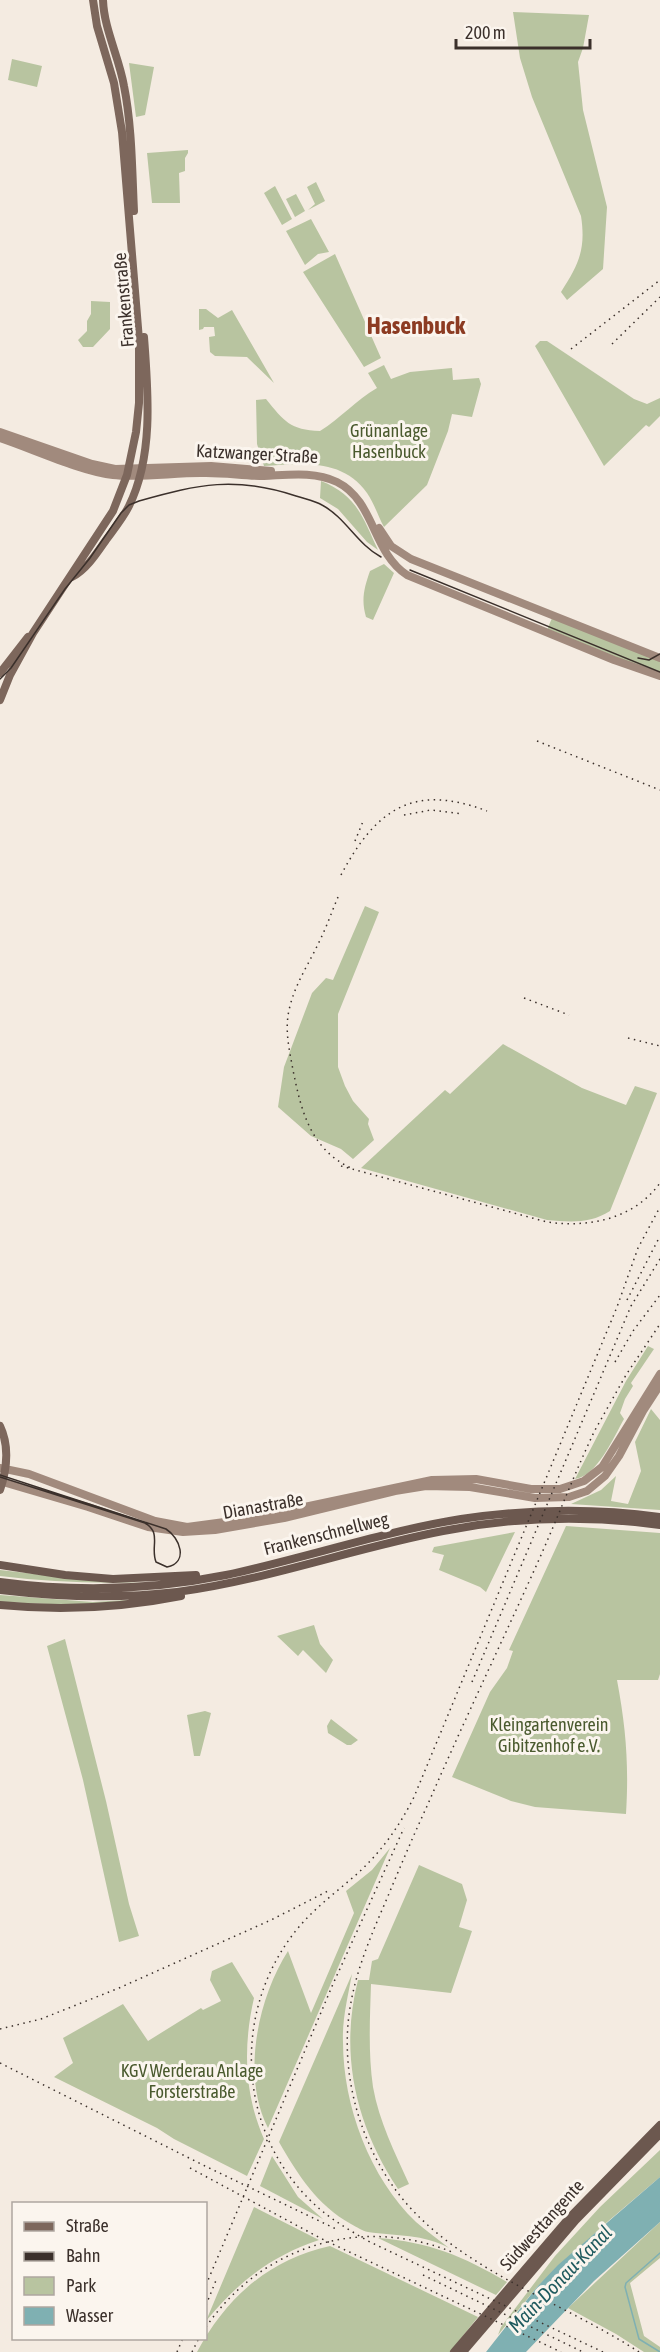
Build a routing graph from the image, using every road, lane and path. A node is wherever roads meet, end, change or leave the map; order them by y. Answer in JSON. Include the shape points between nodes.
{"nodes":[{"id":1,"x":93,"y":0,"type":"edge"},
{"id":2,"x":103,"y":0,"type":"edge"},
{"id":3,"x":107,"y":25,"type":"junction"},
{"id":4,"x":98,"y":29,"type":"junction"},
{"id":5,"x":0,"y":432,"type":"edge"},
{"id":6,"x":0,"y":438,"type":"edge"},
{"id":7,"x":140,"y":471,"type":"junction"},
{"id":8,"x":128,"y":472,"type":"junction"},
{"id":9,"x":380,"y":543,"type":"junction"},
{"id":10,"x":404,"y":555,"type":"junction"},
{"id":11,"x":399,"y":570,"type":"junction"},
{"id":12,"x":71,"y":577,"type":"junction"},
{"id":13,"x":549,"y":615,"type":"junction"},
{"id":14,"x":543,"y":631,"type":"junction"},
{"id":15,"x":33,"y":633,"type":"junction"},
{"id":16,"x":610,"y":639,"type":"junction"},
{"id":17,"x":603,"y":654,"type":"junction"},
{"id":18,"x":660,"y":658,"type":"edge"},
{"id":19,"x":0,"y":673,"type":"edge"},
{"id":20,"x":660,"y":676,"type":"edge"},
{"id":21,"x":0,"y":700,"type":"edge"},
{"id":22,"x":660,"y":1374,"type":"edge"},
{"id":23,"x":660,"y":1385,"type":"edge"},
{"id":24,"x":0,"y":1426,"type":"edge"},
{"id":25,"x":3,"y":1468,"type":"edge"},
{"id":26,"x":1,"y":1484,"type":"edge"},
{"id":27,"x":660,"y":1516,"type":"edge"},
{"id":28,"x":660,"y":1525,"type":"edge"},
{"id":29,"x":1,"y":1566,"type":"edge"},
{"id":30,"x":224,"y":1580,"type":"junction"},
{"id":31,"x":0,"y":1582,"type":"edge"},
{"id":32,"x":0,"y":1590,"type":"edge"},
{"id":33,"x":0,"y":1605,"type":"edge"},
{"id":34,"x":660,"y":2125,"type":"edge"},
{"id":35,"x":660,"y":2134,"type":"edge"},
{"id":36,"x":454,"y":2352,"type":"edge"},
{"id":37,"x":463,"y":2352,"type":"edge"}],
"edges":[{"from":1,"to":4,"type":"main road","name":"Frankenstraße"},
{"from":2,"to":3,"type":"main road","name":"Frankenstraße"},
{"from":3,"to":4,"type":"main road"},
{"from":3,"to":7,"type":"main road","name":"Frankenstraße","via":[[123,77],[128,114],[148,386],[148,422]]},
{"from":4,"to":8,"type":"main road","name":"Frankenstraße","via":[[122,129],[138,332],[138,410]]},
{"from":5,"to":8,"type":"main road","via":[[98,466]]},
{"from":6,"to":8,"type":"main road","via":[[99,472]]},
{"from":7,"to":8,"type":"main road"},
{"from":7,"to":9,"type":"main road","name":"Katzwanger Straße","via":[[327,478],[358,499]]},
{"from":7,"to":10,"type":"main road","name":"Katzwanger Straße","via":[[211,466],[331,474],[358,491],[386,540]]},
{"from":7,"to":12,"type":"main road","name":"Frankenstraße","via":[[120,520],[91,560]]},
{"from":8,"to":12,"type":"main road","name":"Frankenstraße","via":[[110,517]]},
{"from":9,"to":10,"type":"main road","name":"Katzwanger Straße","via":[[395,554]]},
{"from":9,"to":11,"type":"main road","name":"Katzwanger Straße"},
{"from":10,"to":11,"type":"main road"},
{"from":10,"to":13,"type":"main road","name":"Katzwanger Straße"},
{"from":11,"to":14,"type":"main road","name":"Katzwanger Straße"},
{"from":12,"to":15,"type":"main road","name":"Frankenstraße"},
{"from":13,"to":14,"type":"main road"},
{"from":13,"to":16,"type":"main road","name":"Katzwanger Straße"},
{"from":14,"to":17,"type":"main road","name":"Katzwanger Straße"},
{"from":15,"to":19,"type":"main road","name":"Frankenstraße"},
{"from":15,"to":21,"type":"main road","name":"Frankenstraße"},
{"from":16,"to":17,"type":"main road"},
{"from":16,"to":18,"type":"main road","name":"Katzwanger Straße"},
{"from":17,"to":20,"type":"main road","name":"Katzwanger Straße"},
{"from":22,"to":25,"type":"main road","name":"Dianastraße","via":[[610,1456],[590,1477],[560,1489],[463,1479],[425,1480],[247,1519],[188,1527],[150,1520],[29,1474]]},
{"from":23,"to":26,"type":"main road","name":"Dianastraße","via":[[619,1456],[599,1482],[572,1496],[531,1498],[470,1486],[426,1486],[293,1517],[183,1532],[144,1526]]},
{"from":24,"to":25,"type":"main road","via":[[6,1446]]},
{"from":25,"to":26,"type":"main road"},
{"from":27,"to":30,"type":"highway","name":"Frankenschnellweg","via":[[562,1510],[475,1517],[405,1530]]},
{"from":28,"to":30,"type":"highway","name":"Frankenschnellweg","via":[[594,1519],[494,1523]]},
{"from":29,"to":30,"type":"highway","via":[[113,1579],[208,1573]]},
{"from":30,"to":31,"type":"highway","name":"Frankenschnellweg","via":[[97,1588]]},
{"from":30,"to":32,"type":"highway","name":"Frankenschnellweg","via":[[176,1592],[112,1596]]},
{"from":30,"to":33,"type":"highway","via":[[198,1593],[105,1607],[46,1609]]},
{"from":34,"to":36,"type":"highway","name":"Südwesttangente","via":[[554,2235]]},
{"from":35,"to":37,"type":"highway","name":"Südwesttangente","via":[[576,2220]]}]}
